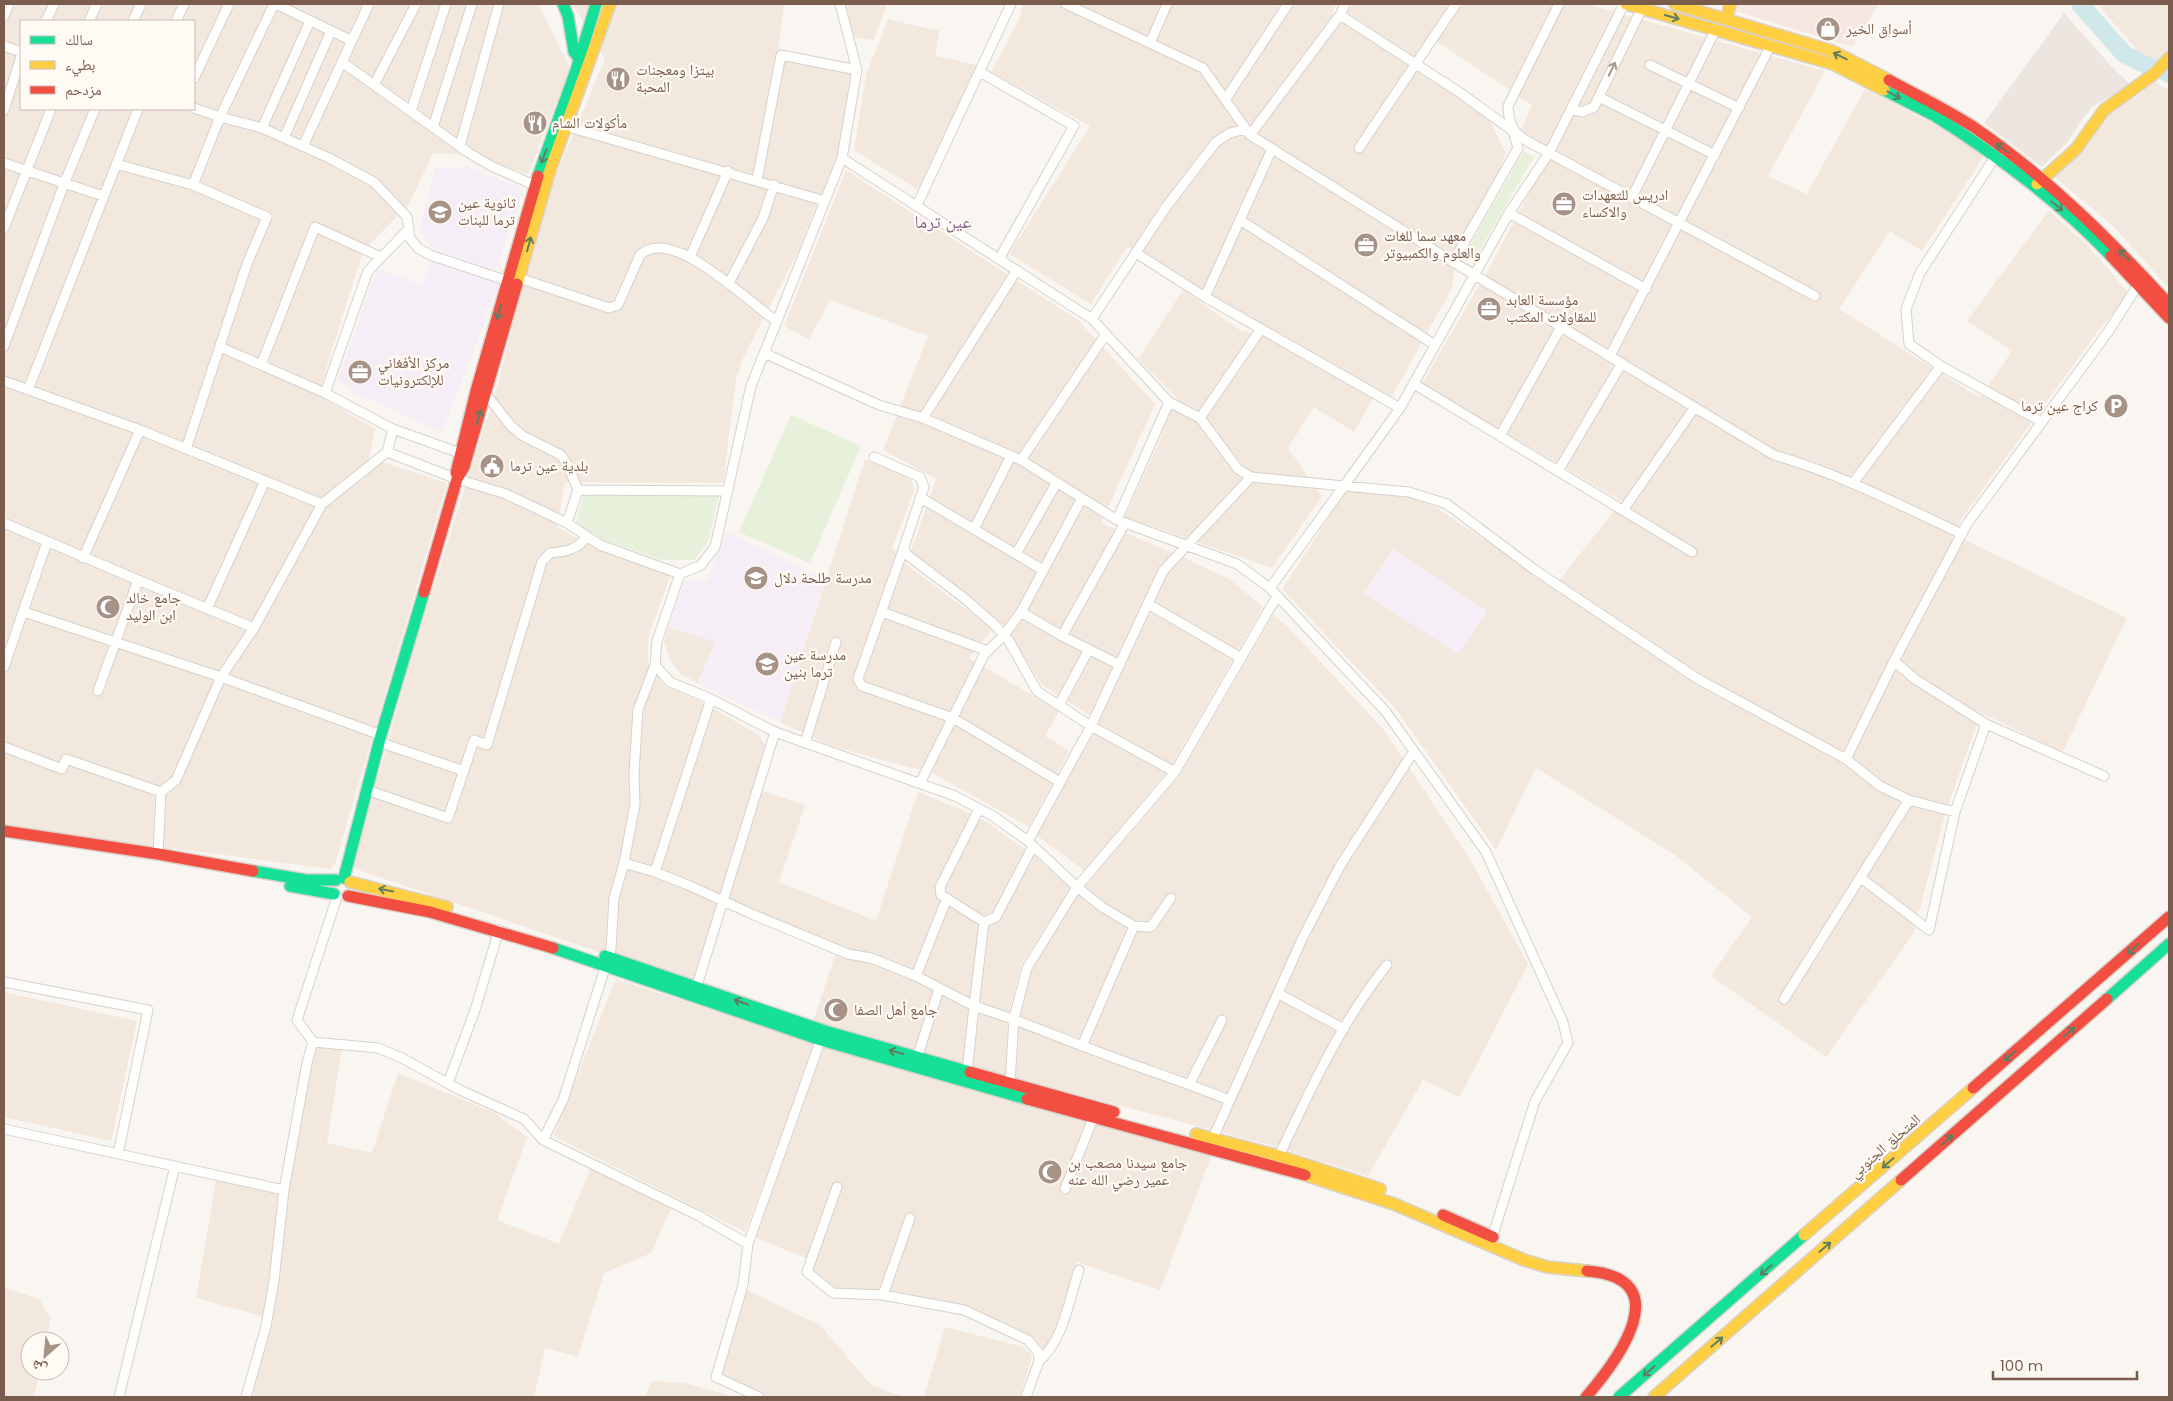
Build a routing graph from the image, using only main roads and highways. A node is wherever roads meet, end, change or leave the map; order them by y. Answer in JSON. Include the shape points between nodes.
{"nodes":[{"id":1,"x":563,"y":4,"type":"edge"},
{"id":2,"x":596,"y":4,"type":"edge"},
{"id":3,"x":610,"y":4,"type":"edge"},
{"id":4,"x":1625,"y":4,"type":"edge"},
{"id":5,"x":1675,"y":4,"type":"edge"},
{"id":6,"x":1730,"y":4,"type":"edge"},
{"id":7,"x":1727,"y":18,"type":"junction"},
{"id":8,"x":590,"y":23,"type":"junction"},
{"id":9,"x":601,"y":27,"type":"junction"},
{"id":10,"x":585,"y":58,"type":"junction"},
{"id":11,"x":2169,"y":58,"type":"edge"},
{"id":12,"x":2039,"y":183,"type":"junction"},
{"id":13,"x":514,"y":280,"type":"junction"},
{"id":14,"x":2141,"y":281,"type":"junction"},
{"id":15,"x":2169,"y":304,"type":"edge"},
{"id":16,"x":2169,"y":318,"type":"edge"},
{"id":17,"x":458,"y":479,"type":"junction"},
{"id":18,"x":4,"y":831,"type":"edge"},
{"id":19,"x":4,"y":839,"type":"edge"},
{"id":20,"x":343,"y":880,"type":"junction"},
{"id":21,"x":340,"y":896,"type":"junction"},
{"id":22,"x":404,"y":899,"type":"junction"},
{"id":23,"x":2169,"y":917,"type":"edge"},
{"id":24,"x":2169,"y":944,"type":"edge"},
{"id":25,"x":607,"y":962,"type":"junction"},
{"id":26,"x":695,"y":992,"type":"junction"},
{"id":27,"x":1491,"y":1242,"type":"junction"},
{"id":28,"x":1586,"y":1397,"type":"edge"},
{"id":29,"x":1619,"y":1397,"type":"edge"},
{"id":30,"x":1654,"y":1397,"type":"edge"}],
"edges":[{"from":1,"to":10,"type":"main road","via":[[574,52]]},
{"from":2,"to":8,"type":"main road"},
{"from":3,"to":9,"type":"main road"},
{"from":4,"to":12,"type":"main road","one_way":true,"via":[[1771,45],[1850,72],[1934,116]]},
{"from":5,"to":7,"type":"main road"},
{"from":6,"to":7,"type":"main road"},
{"from":12,"to":7,"type":"main road","one_way":true,"via":[[1976,129],[1915,93],[1832,52]]},
{"from":8,"to":9,"type":"main road","via":[[593,32]]},
{"from":8,"to":10,"type":"main road"},
{"from":9,"to":10,"type":"main road"},
{"from":13,"to":10,"type":"main road","one_way":true},
{"from":10,"to":13,"type":"main road","one_way":true,"via":[[534,185]]},
{"from":11,"to":12,"type":"main road","via":[[2154,74],[2104,110],[2076,149]]},
{"from":12,"to":14,"type":"main road"},
{"from":17,"to":13,"type":"main road","one_way":true,"via":[[486,394]]},
{"from":13,"to":17,"type":"main road","one_way":true,"via":[[460,453],[456,470]]},
{"from":14,"to":15,"type":"main road"},
{"from":14,"to":16,"type":"main road"},
{"from":17,"to":20,"type":"main road","via":[[380,739]]},
{"from":18,"to":20,"type":"main road","via":[[306,880]]},
{"from":19,"to":21,"type":"main road","via":[[195,868]]},
{"from":20,"to":21,"type":"main road","via":[[332,886]]},
{"from":20,"to":21,"type":"main road","via":[[352,890]]},
{"from":22,"to":20,"type":"main road","one_way":true},
{"from":21,"to":22,"type":"main road"},
{"from":22,"to":25,"type":"main road"},
{"from":22,"to":25,"type":"main road"},
{"from":23,"to":29,"type":"main road","name":"المتحلق الجنوبي","one_way":true},
{"from":30,"to":24,"type":"main road","one_way":true},
{"from":25,"to":26,"type":"main road"},
{"from":26,"to":27,"type":"main road","via":[[821,1040],[1239,1155],[1361,1192]]},
{"from":27,"to":26,"type":"main road","one_way":true,"via":[[1395,1195],[1280,1156],[916,1058]]},
{"from":27,"to":28,"type":"main road","via":[[1517,1258],[1547,1267],[1602,1272],[1621,1280],[1633,1292],[1638,1308],[1634,1324],[1615,1359]]}]}
